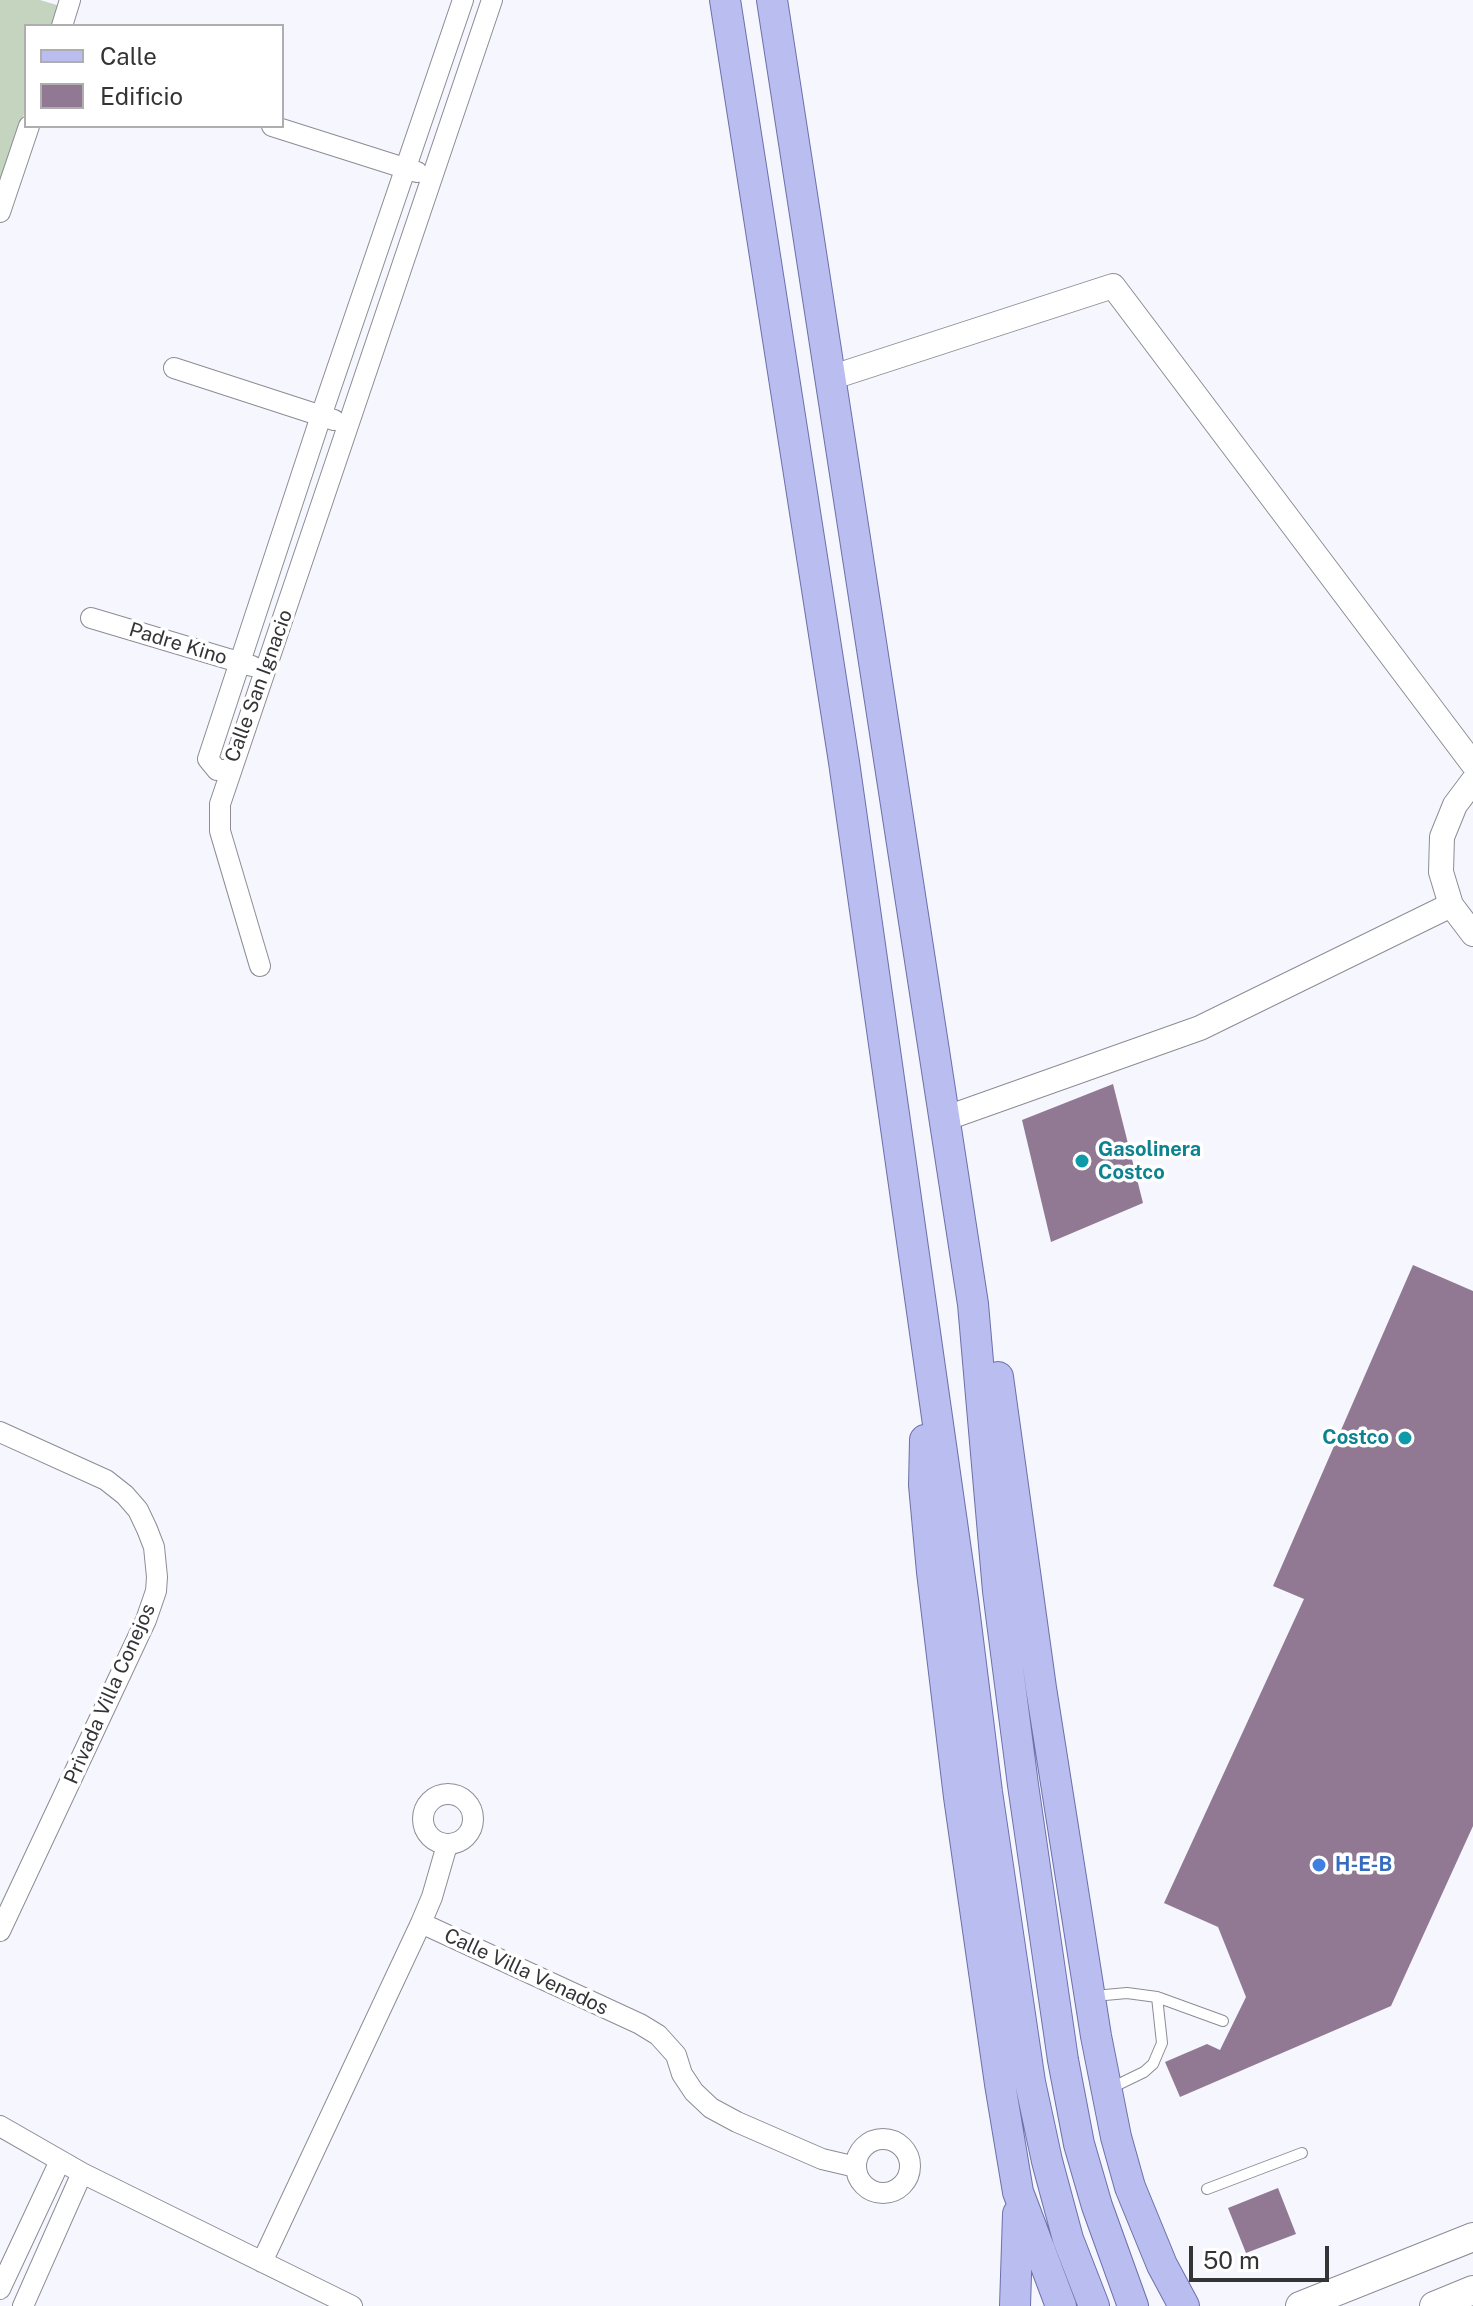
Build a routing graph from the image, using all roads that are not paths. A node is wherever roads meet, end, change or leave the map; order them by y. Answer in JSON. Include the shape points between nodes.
{"nodes":[{"id":1,"x":463,"y":0,"type":"edge"},
{"id":2,"x":492,"y":0,"type":"edge"},
{"id":3,"x":725,"y":0,"type":"edge"},
{"id":4,"x":772,"y":0,"type":"edge"},
{"id":5,"x":67,"y":1,"type":"edge"},
{"id":6,"x":62,"y":24,"type":"edge"},
{"id":7,"x":28,"y":128,"type":"edge"},
{"id":8,"x":278,"y":128,"type":"edge"},
{"id":9,"x":406,"y":169,"type":"junction"},
{"id":10,"x":434,"y":178,"type":"junction"},
{"id":11,"x":0,"y":212,"type":"edge"},
{"id":12,"x":174,"y":368,"type":"dead end"},
{"id":13,"x":830,"y":378,"type":"junction"},
{"id":14,"x":321,"y":416,"type":"junction"},
{"id":15,"x":348,"y":425,"type":"junction"},
{"id":16,"x":91,"y":618,"type":"dead end"},
{"id":17,"x":241,"y":663,"type":"junction"},
{"id":18,"x":266,"y":670,"type":"junction"},
{"id":19,"x":1473,"y":764,"type":"edge"},
{"id":20,"x":231,"y":770,"type":"junction"},
{"id":21,"x":1473,"y":781,"type":"edge"},
{"id":22,"x":1451,"y":905,"type":"junction"},
{"id":23,"x":1473,"y":934,"type":"edge"},
{"id":24,"x":260,"y":966,"type":"dead end"},
{"id":25,"x":944,"y":1119,"type":"junction"},
{"id":26,"x":973,"y":1304,"type":"junction"},
{"id":27,"x":930,"y":1378,"type":"junction"},
{"id":28,"x":0,"y":1432,"type":"edge"},
{"id":29,"x":447,"y":1845,"type":"dead end"},
{"id":30,"x":421,"y":1923,"type":"junction"},
{"id":31,"x":0,"y":1931,"type":"edge"},
{"id":32,"x":1091,"y":1997,"type":"junction"},
{"id":33,"x":1157,"y":1997,"type":"junction"},
{"id":34,"x":1223,"y":2021,"type":"dead end"},
{"id":35,"x":1107,"y":2090,"type":"junction"},
{"id":36,"x":0,"y":2126,"type":"edge"},
{"id":37,"x":1302,"y":2153,"type":"dead end"},
{"id":38,"x":60,"y":2161,"type":"junction"},
{"id":39,"x":856,"y":2167,"type":"dead end"},
{"id":40,"x":82,"y":2173,"type":"junction"},
{"id":41,"x":1207,"y":2189,"type":"dead end"},
{"id":42,"x":1018,"y":2192,"type":"junction"},
{"id":43,"x":1473,"y":2237,"type":"edge"},
{"id":44,"x":14,"y":2260,"type":"junction"},
{"id":45,"x":262,"y":2262,"type":"junction"},
{"id":46,"x":38,"y":2271,"type":"junction"},
{"id":47,"x":0,"y":2289,"type":"edge"},
{"id":48,"x":1473,"y":2290,"type":"edge"},
{"id":49,"x":1177,"y":2305,"type":"edge"},
{"id":50,"x":23,"y":2306,"type":"edge"},
{"id":51,"x":352,"y":2306,"type":"edge"},
{"id":52,"x":1015,"y":2306,"type":"edge"},
{"id":53,"x":1061,"y":2306,"type":"edge"},
{"id":54,"x":1094,"y":2306,"type":"edge"},
{"id":55,"x":1133,"y":2306,"type":"edge"},
{"id":56,"x":1300,"y":2306,"type":"edge"},
{"id":57,"x":1434,"y":2306,"type":"edge"}],
"edges":[{"from":1,"to":9,"type":"street","name":"Calle San Ignacio"},
{"from":2,"to":10,"type":"street","name":"Calle San Ignacio"},
{"from":3,"to":27,"type":"main road","via":[[844,762]]},
{"from":4,"to":13,"type":"main road"},
{"from":5,"to":6,"type":"street"},
{"from":7,"to":11,"type":"street"},
{"from":8,"to":9,"type":"street"},
{"from":9,"to":10,"type":"street"},
{"from":9,"to":14,"type":"street","name":"Calle San Ignacio"},
{"from":10,"to":15,"type":"street","name":"Calle San Ignacio"},
{"from":12,"to":14,"type":"street"},
{"from":13,"to":19,"type":"street","via":[[1113,286]]},
{"from":13,"to":25,"type":"main road"},
{"from":14,"to":15,"type":"street"},
{"from":14,"to":17,"type":"street","name":"Calle San Ignacio"},
{"from":15,"to":18,"type":"street","name":"Calle San Ignacio"},
{"from":16,"to":17,"type":"street","name":"Padre Kino"},
{"from":17,"to":18,"type":"street","name":"Padre Kino"},
{"from":17,"to":20,"type":"street","name":"Calle San Ignacio","via":[[208,759],[217,770]]},
{"from":18,"to":20,"type":"street","name":"Calle San Ignacio"},
{"from":20,"to":24,"type":"street","via":[[220,804],[220,831]]},
{"from":21,"to":22,"type":"street","via":[[1455,805],[1442,837],[1441,872]]},
{"from":22,"to":23,"type":"street"},
{"from":22,"to":25,"type":"street","via":[[1200,1028]]},
{"from":25,"to":26,"type":"main road"},
{"from":26,"to":32,"type":"main road","via":[[998,1379]]},
{"from":26,"to":55,"type":"main road","via":[[998,1591],[1066,2074],[1079,2144]]},
{"from":27,"to":42,"type":"main road","via":[[924,1485],[932,1572],[980,1952]]},
{"from":27,"to":54,"type":"main road","via":[[1030,2082],[1068,2239]]},
{"from":28,"to":31,"type":"street","name":"Privada Villa Conejos","via":[[106,1480],[125,1495],[151,1538],[157,1577],[146,1620]]},
{"from":29,"to":30,"type":"street"},
{"from":30,"to":39,"type":"street","name":"Calle Villa Venados","via":[[658,2035],[676,2055],[694,2092],[711,2108],[822,2159]]},
{"from":30,"to":45,"type":"street","name":"Calle Villa Venados"},
{"from":32,"to":33,"type":"lane"},
{"from":32,"to":35,"type":"main road"},
{"from":33,"to":34,"type":"lane"},
{"from":33,"to":35,"type":"lane","via":[[1162,2043],[1153,2064]]},
{"from":35,"to":49,"type":"main road","via":[[1130,2187],[1162,2265],[1162,2287]]},
{"from":36,"to":38,"type":"street"},
{"from":37,"to":41,"type":"lane"},
{"from":38,"to":40,"type":"street"},
{"from":38,"to":44,"type":"street"},
{"from":40,"to":45,"type":"street"},
{"from":40,"to":46,"type":"street"},
{"from":42,"to":52,"type":"main road"},
{"from":42,"to":53,"type":"main road"},
{"from":43,"to":56,"type":"main road"},
{"from":44,"to":46,"type":"street"},
{"from":44,"to":47,"type":"street"},
{"from":45,"to":51,"type":"street"},
{"from":46,"to":50,"type":"street"},
{"from":48,"to":57,"type":"main road"}]}
